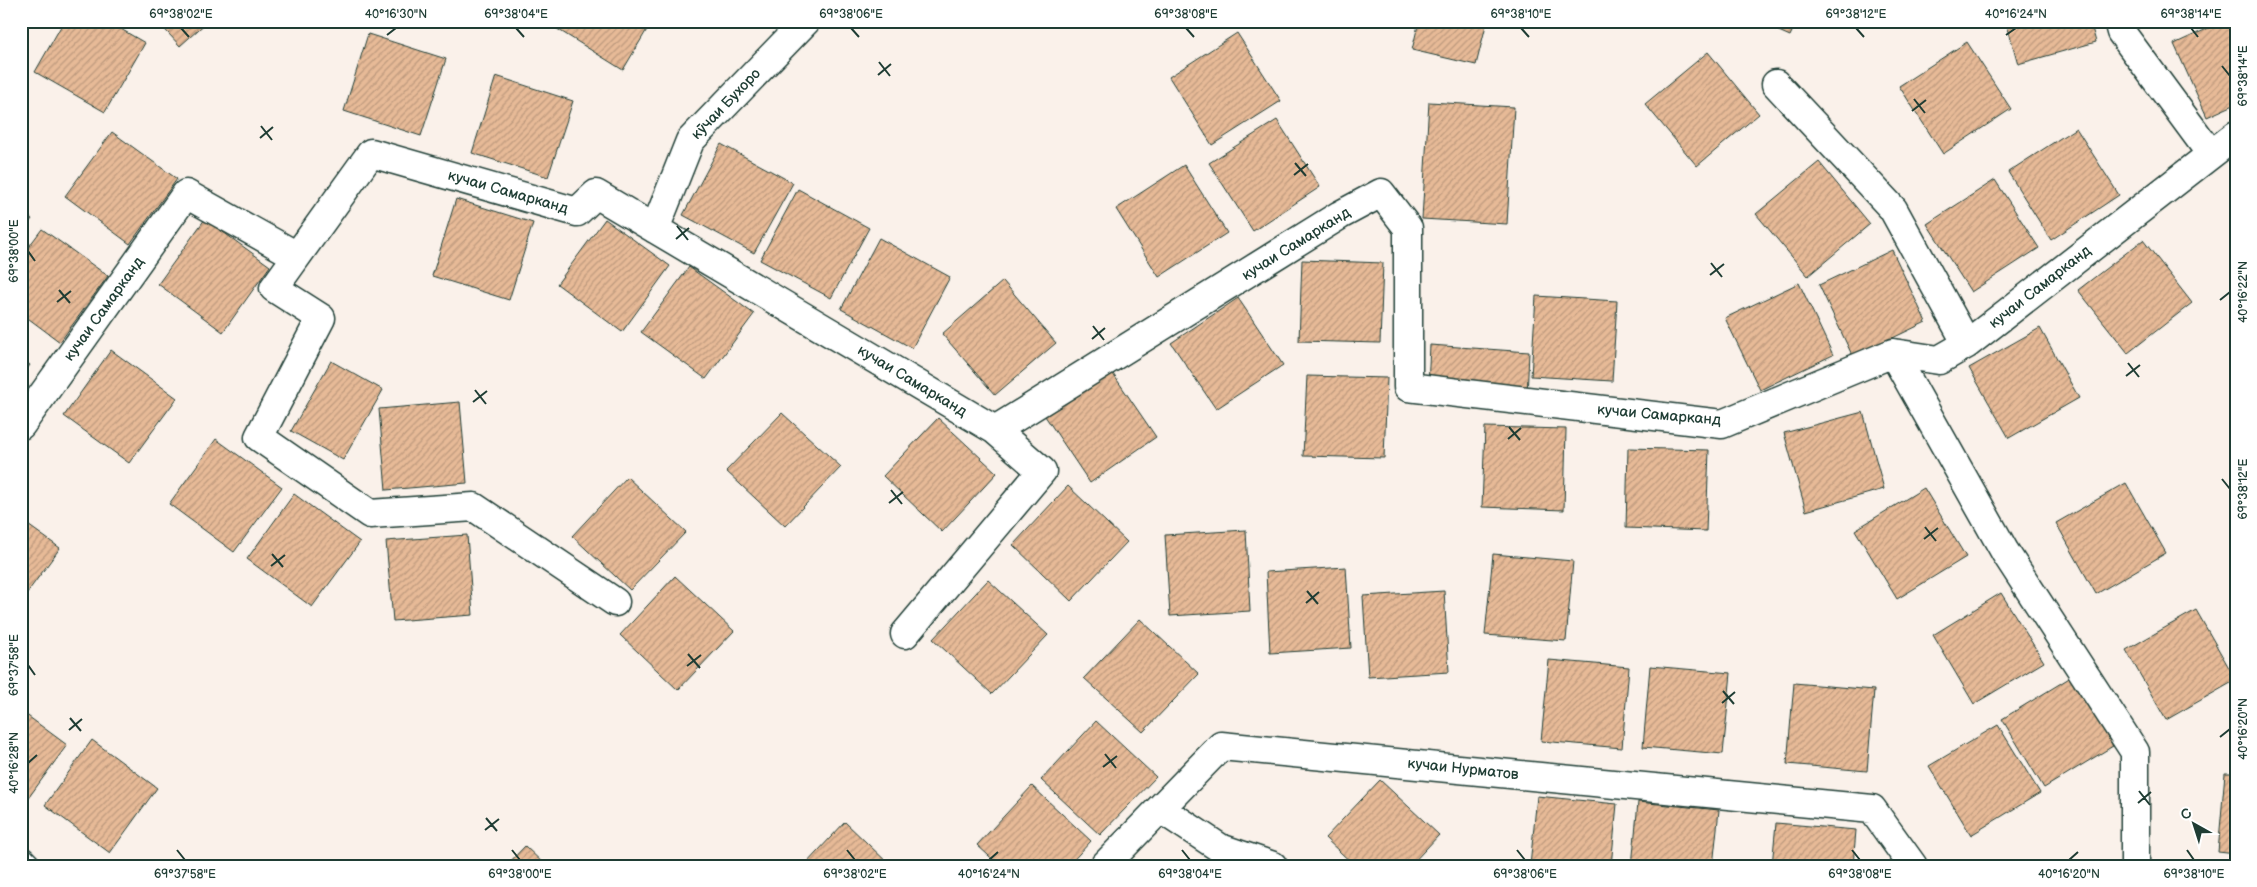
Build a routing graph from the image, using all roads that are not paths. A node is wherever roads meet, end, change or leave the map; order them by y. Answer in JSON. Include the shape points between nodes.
{"nodes":[{"id":1,"x":806,"y":21,"type":"edge"},
{"id":2,"x":2118,"y":21,"type":"edge"},
{"id":3,"x":1776,"y":84,"type":"dead end"},
{"id":4,"x":2236,"y":135,"type":"edge"},
{"id":5,"x":2211,"y":154,"type":"junction"},
{"id":6,"x":655,"y":229,"type":"junction"},
{"id":7,"x":297,"y":256,"type":"junction"},
{"id":8,"x":1967,"y":344,"type":"junction"},
{"id":9,"x":1893,"y":353,"type":"junction"},
{"id":10,"x":21,"y":425,"type":"edge"},
{"id":11,"x":995,"y":430,"type":"junction"},
{"id":12,"x":615,"y":602,"type":"dead end"},
{"id":13,"x":905,"y":634,"type":"dead end"},
{"id":14,"x":1161,"y":809,"type":"junction"},
{"id":15,"x":21,"y":861,"type":"edge"},
{"id":16,"x":26,"y":866,"type":"edge"},
{"id":17,"x":1104,"y":866,"type":"edge"},
{"id":18,"x":1274,"y":866,"type":"edge"},
{"id":19,"x":1913,"y":866,"type":"edge"},
{"id":20,"x":2135,"y":866,"type":"edge"}],
"edges":[{"from":1,"to":6,"type":"street","name":"кӯчаи Бухоро","via":[[690,141]]},
{"from":2,"to":5,"type":"street","via":[[2121,32]]},
{"from":3,"to":8,"type":"street","via":[[1893,209]]},
{"from":4,"to":5,"type":"street","name":"кучаи Самарканд"},
{"from":5,"to":8,"type":"street","name":"кучаи Самарканд"},
{"from":6,"to":7,"type":"street","name":"кучаи Самарканд","via":[[596,194],[577,212],[371,153]]},
{"from":6,"to":11,"type":"street","name":"кучаи Самарканд"},
{"from":7,"to":10,"type":"street","name":"кучаи Самарканд","via":[[186,194]]},
{"from":7,"to":12,"type":"street","name":"кучаи Самарканд","via":[[274,288],[321,318],[259,438],[370,514],[474,507]]},
{"from":8,"to":9,"type":"street","name":"кучаи Самарканд","via":[[1939,360]]},
{"from":9,"to":11,"type":"street","name":"кучаи Самарканд","via":[[1722,424],[1408,387],[1408,228],[1381,193]]},
{"from":9,"to":20,"type":"street","via":[[2005,552],[2135,752]]},
{"from":11,"to":13,"type":"street","via":[[1042,471]]},
{"from":14,"to":17,"type":"street","name":"кучаи Нурматов"},
{"from":14,"to":18,"type":"street","via":[[1220,848]]},
{"from":14,"to":19,"type":"street","name":"кучаи Нурматов","via":[[1221,746],[1872,809]]},
{"from":15,"to":16,"type":"street"}]}
